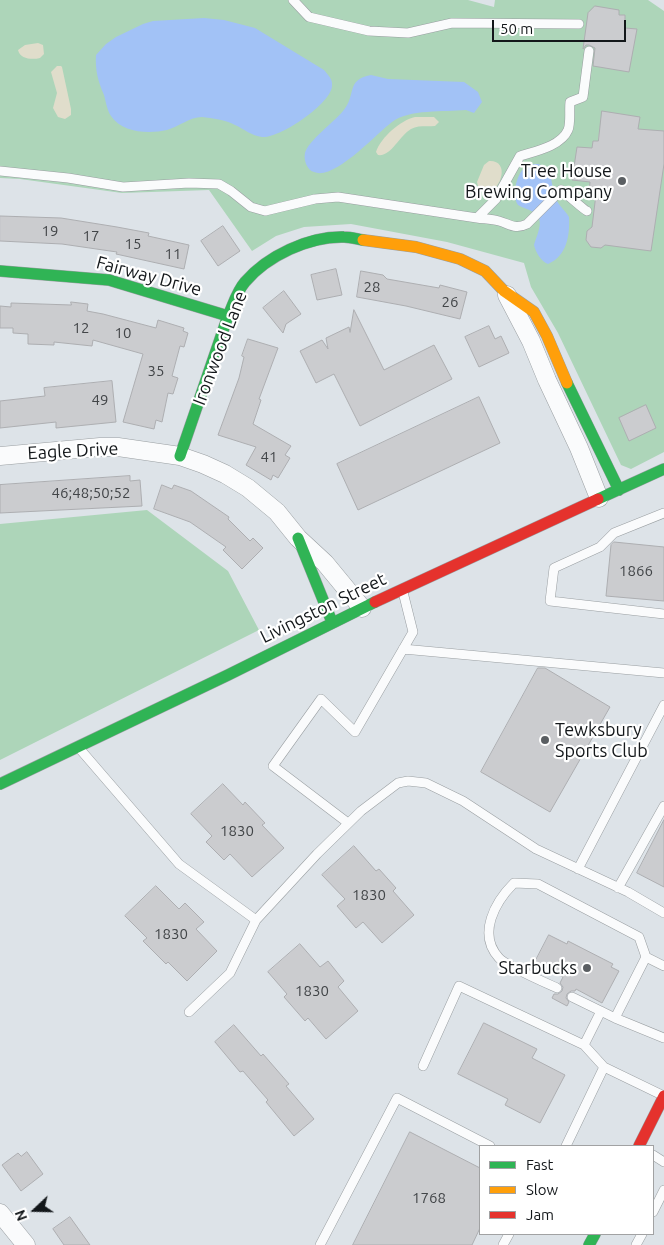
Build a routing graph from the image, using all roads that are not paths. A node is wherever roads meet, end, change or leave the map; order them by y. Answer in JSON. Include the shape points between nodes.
{"nodes":[{"id":1,"x":293,"y":0,"type":"edge"},
{"id":2,"x":579,"y":24,"type":"dead end"},
{"id":3,"x":589,"y":51,"type":"dead end"},
{"id":4,"x":0,"y":171,"type":"edge"},
{"id":5,"x":587,"y":212,"type":"dead end"},
{"id":6,"x":477,"y":218,"type":"junction"},
{"id":7,"x":0,"y":271,"type":"edge"},
{"id":8,"x":504,"y":291,"type":"junction"},
{"id":9,"x":228,"y":316,"type":"junction"},
{"id":10,"x":0,"y":456,"type":"edge"},
{"id":11,"x":180,"y":456,"type":"junction"},
{"id":12,"x":664,"y":469,"type":"edge"},
{"id":13,"x":619,"y":490,"type":"junction"},
{"id":14,"x":599,"y":498,"type":"junction"},
{"id":15,"x":664,"y":513,"type":"edge"},
{"id":16,"x":298,"y":538,"type":"junction"},
{"id":17,"x":402,"y":590,"type":"junction"},
{"id":18,"x":362,"y":608,"type":"junction"},
{"id":19,"x":664,"y":614,"type":"edge"},
{"id":20,"x":332,"y":622,"type":"junction"},
{"id":21,"x":403,"y":649,"type":"junction"},
{"id":22,"x":664,"y":673,"type":"edge"},
{"id":23,"x":664,"y":705,"type":"edge"},
{"id":24,"x":78,"y":746,"type":"junction"},
{"id":25,"x":0,"y":784,"type":"edge"},
{"id":26,"x":664,"y":806,"type":"edge"},
{"id":27,"x":348,"y":823,"type":"junction"},
{"id":28,"x":578,"y":869,"type":"junction"},
{"id":29,"x":618,"y":888,"type":"junction"},
{"id":30,"x":664,"y":913,"type":"edge"},
{"id":31,"x":256,"y":920,"type":"junction"},
{"id":32,"x":646,"y":957,"type":"junction"},
{"id":33,"x":664,"y":966,"type":"edge"},
{"id":34,"x":557,"y":988,"type":"dead end"},
{"id":35,"x":572,"y":997,"type":"dead end"},
{"id":36,"x":601,"y":1011,"type":"junction"},
{"id":37,"x":189,"y":1012,"type":"dead end"},
{"id":38,"x":615,"y":1018,"type":"junction"},
{"id":39,"x":664,"y":1038,"type":"edge"},
{"id":40,"x":584,"y":1045,"type":"junction"},
{"id":41,"x":424,"y":1066,"type":"dead end"},
{"id":42,"x":604,"y":1067,"type":"junction"},
{"id":43,"x":664,"y":1096,"type":"edge"},
{"id":44,"x":488,"y":1145,"type":"edge"},
{"id":45,"x":566,"y":1145,"type":"edge"},
{"id":46,"x":640,"y":1145,"type":"edge"},
{"id":47,"x":664,"y":1190,"type":"edge"},
{"id":48,"x":654,"y":1210,"type":"edge"},
{"id":49,"x":0,"y":1213,"type":"edge"},
{"id":50,"x":26,"y":1245,"type":"edge"},
{"id":51,"x":320,"y":1245,"type":"edge"}],
"edges":[{"from":1,"to":2,"type":"lane","via":[[308,17],[368,31],[408,33],[452,23]]},
{"from":3,"to":6,"type":"lane","via":[[584,97],[570,102],[569,129],[560,140],[520,156],[496,199]]},
{"from":4,"to":6,"type":"lane","via":[[124,187],[219,184],[251,207],[266,211],[338,197]]},
{"from":5,"to":6,"type":"lane","via":[[561,190],[527,224],[518,227]]},
{"from":7,"to":9,"type":"street","name":"Fairway Drive","via":[[109,280]]},
{"from":8,"to":9,"type":"street","name":"Ironwood Lane","via":[[485,271],[460,259],[416,247],[343,237],[310,242],[282,252],[246,282]]},
{"from":8,"to":13,"type":"street","name":"Ironwood Lane","via":[[534,312]]},
{"from":8,"to":14,"type":"street","name":"Ironwood Lane","via":[[531,340]]},
{"from":9,"to":11,"type":"street","name":"Ironwood Lane"},
{"from":10,"to":11,"type":"street","name":"Eagle Drive","via":[[118,447]]},
{"from":11,"to":16,"type":"street","name":"Eagle Drive","via":[[225,474],[248,488],[277,512]]},
{"from":12,"to":13,"type":"street","name":"Livingston Street"},
{"from":13,"to":14,"type":"street","name":"Livingston Street"},
{"from":14,"to":17,"type":"street","name":"Livingston Street"},
{"from":15,"to":19,"type":"lane","via":[[614,533],[600,547],[554,568],[550,601]]},
{"from":16,"to":18,"type":"street","name":"Eagle Drive","via":[[325,563]]},
{"from":16,"to":20,"type":"street","name":"Eagle Drive"},
{"from":17,"to":18,"type":"street","name":"Livingston Street"},
{"from":17,"to":21,"type":"lane","via":[[413,632]]},
{"from":18,"to":20,"type":"street","name":"Livingston Street"},
{"from":20,"to":24,"type":"street","name":"Livingston Street"},
{"from":21,"to":22,"type":"lane"},
{"from":21,"to":27,"type":"lane","via":[[355,732],[320,699],[272,766]]},
{"from":23,"to":28,"type":"lane"},
{"from":24,"to":25,"type":"street","name":"Livingston Street"},
{"from":24,"to":31,"type":"lane","via":[[179,864]]},
{"from":26,"to":29,"type":"lane"},
{"from":27,"to":28,"type":"lane","via":[[398,783],[426,783],[470,805],[536,849]]},
{"from":27,"to":31,"type":"lane"},
{"from":28,"to":29,"type":"lane"},
{"from":29,"to":30,"type":"lane"},
{"from":31,"to":37,"type":"lane","via":[[230,973]]},
{"from":32,"to":33,"type":"lane"},
{"from":32,"to":34,"type":"lane","via":[[639,937],[538,884],[514,883],[501,896],[490,917],[489,941],[499,959]]},
{"from":32,"to":38,"type":"lane"},
{"from":35,"to":36,"type":"lane"},
{"from":36,"to":38,"type":"lane"},
{"from":36,"to":40,"type":"lane"},
{"from":38,"to":39,"type":"lane"},
{"from":40,"to":41,"type":"lane","via":[[459,986]]},
{"from":40,"to":42,"type":"lane"},
{"from":42,"to":43,"type":"lane"},
{"from":42,"to":45,"type":"lane"},
{"from":43,"to":46,"type":"street"},
{"from":44,"to":51,"type":"lane","via":[[397,1098]]},
{"from":47,"to":48,"type":"lane"},
{"from":49,"to":50,"type":"street"}]}
